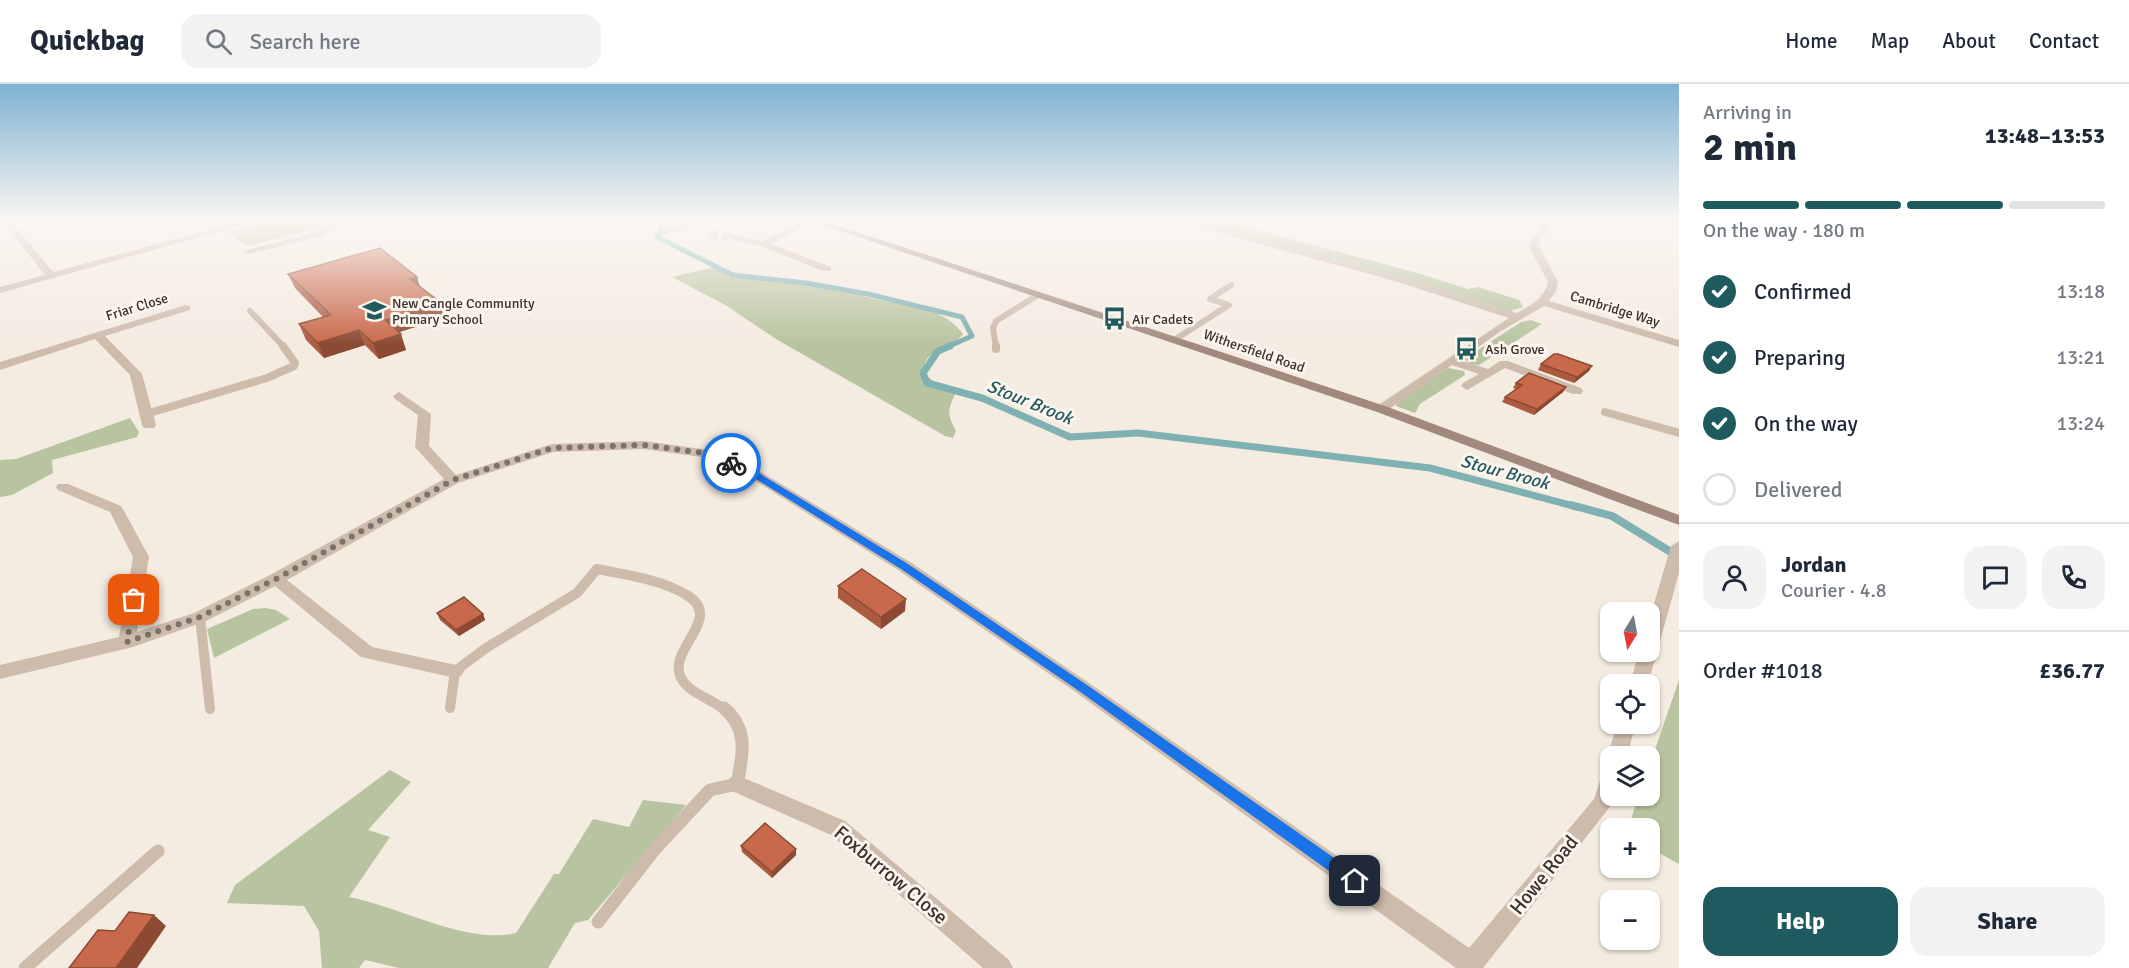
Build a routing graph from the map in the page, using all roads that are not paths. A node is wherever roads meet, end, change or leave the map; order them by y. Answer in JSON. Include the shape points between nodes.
{"nodes":[{"id":1,"x":40,"y":262,"type":"edge"},
{"id":2,"x":97,"y":262,"type":"edge"},
{"id":3,"x":810,"y":262,"type":"edge"},
{"id":4,"x":939,"y":262,"type":"edge"},
{"id":5,"x":1335,"y":262,"type":"edge"},
{"id":6,"x":1542,"y":262,"type":"edge"},
{"id":7,"x":827,"y":269,"type":"dead end"},
{"id":8,"x":50,"y":275,"type":"junction"},
{"id":9,"x":1231,"y":285,"type":"dead end"},
{"id":10,"x":0,"y":290,"type":"edge"},
{"id":11,"x":1038,"y":295,"type":"junction"},
{"id":12,"x":1543,"y":302,"type":"junction"},
{"id":13,"x":186,"y":308,"type":"dead end"},
{"id":14,"x":250,"y":311,"type":"dead end"},
{"id":15,"x":1518,"y":317,"type":"junction"},
{"id":16,"x":98,"y":335,"type":"junction"},
{"id":17,"x":1174,"y":340,"type":"junction"},
{"id":18,"x":1679,"y":344,"type":"edge"},
{"id":19,"x":996,"y":349,"type":"dead end"},
{"id":20,"x":1451,"y":361,"type":"junction"},
{"id":21,"x":0,"y":366,"type":"edge"},
{"id":22,"x":1489,"y":373,"type":"junction"},
{"id":23,"x":1467,"y":386,"type":"dead end"},
{"id":24,"x":1578,"y":391,"type":"dead end"},
{"id":25,"x":399,"y":396,"type":"dead end"},
{"id":26,"x":1381,"y":410,"type":"junction"},
{"id":27,"x":1605,"y":412,"type":"dead end"},
{"id":28,"x":148,"y":419,"type":"joint"},
{"id":29,"x":1679,"y":433,"type":"edge"},
{"id":30,"x":453,"y":480,"type":"junction"},
{"id":31,"x":63,"y":488,"type":"dead end"},
{"id":32,"x":1679,"y":520,"type":"edge"},
{"id":33,"x":1679,"y":546,"type":"edge"},
{"id":34,"x":276,"y":579,"type":"junction"},
{"id":35,"x":1660,"y":613,"type":"edge"},
{"id":36,"x":200,"y":617,"type":"junction"},
{"id":37,"x":127,"y":642,"type":"junction"},
{"id":38,"x":455,"y":671,"type":"junction"},
{"id":39,"x":0,"y":672,"type":"edge"},
{"id":40,"x":210,"y":708,"type":"dead end"},
{"id":41,"x":450,"y":708,"type":"dead end"},
{"id":42,"x":737,"y":784,"type":"junction"},
{"id":43,"x":1601,"y":806,"type":"edge"},
{"id":44,"x":158,"y":851,"type":"dead end"},
{"id":45,"x":598,"y":922,"type":"dead end"},
{"id":46,"x":1470,"y":966,"type":"edge"},
{"id":47,"x":26,"y":968,"type":"edge"},
{"id":48,"x":1001,"y":968,"type":"edge"}],
"edges":[{"from":1,"to":8,"type":"street"},
{"from":2,"to":8,"type":"street"},
{"from":3,"to":7,"type":"street"},
{"from":4,"to":11,"type":"street","name":"Withersfield Road"},
{"from":5,"to":15,"type":"street"},
{"from":6,"to":12,"type":"street","via":[[1553,282]]},
{"from":8,"to":10,"type":"street"},
{"from":9,"to":17,"type":"lane","via":[[1210,298],[1229,305]]},
{"from":11,"to":17,"type":"street","name":"Withersfield Road"},
{"from":11,"to":19,"type":"lane","via":[[996,321]]},
{"from":12,"to":15,"type":"street"},
{"from":12,"to":18,"type":"street","name":"Cambridge Way"},
{"from":13,"to":16,"type":"street","name":"Friar Close"},
{"from":14,"to":28,"type":"lane","via":[[290,353],[294,366]]},
{"from":15,"to":20,"type":"street"},
{"from":16,"to":21,"type":"street","name":"Friar Close"},
{"from":16,"to":28,"type":"street","name":"Friar Close","via":[[136,374]]},
{"from":17,"to":26,"type":"street","name":"Withersfield Road"},
{"from":20,"to":22,"type":"street"},
{"from":20,"to":26,"type":"street"},
{"from":22,"to":23,"type":"street"},
{"from":22,"to":24,"type":"street","via":[[1504,364]]},
{"from":25,"to":30,"type":"street","via":[[425,414],[422,447]]},
{"from":26,"to":32,"type":"street","name":"Withersfield Road"},
{"from":27,"to":29,"type":"lane"},
{"from":30,"to":34,"type":"street"},
{"from":30,"to":46,"type":"street","via":[[552,448],[644,445],[711,454],[751,472],[904,567],[1074,681]]},
{"from":31,"to":37,"type":"street","via":[[116,509],[141,557]]},
{"from":33,"to":35,"type":"street"},
{"from":34,"to":36,"type":"street"},
{"from":34,"to":38,"type":"street","via":[[367,652]]},
{"from":36,"to":37,"type":"street"},
{"from":36,"to":40,"type":"lane"},
{"from":37,"to":39,"type":"street"},
{"from":38,"to":41,"type":"lane"},
{"from":38,"to":42,"type":"lane","via":[[577,593],[597,569],[679,591],[693,599],[700,609],[699,625],[680,657],[678,671],[685,686],[710,699],[739,723],[745,745]]},
{"from":42,"to":45,"type":"lane","via":[[710,790],[656,849]]},
{"from":42,"to":48,"type":"street","name":"Foxburrow Close","via":[[838,828]]},
{"from":43,"to":46,"type":"street","name":"Howe Road"},
{"from":44,"to":47,"type":"lane"}]}
